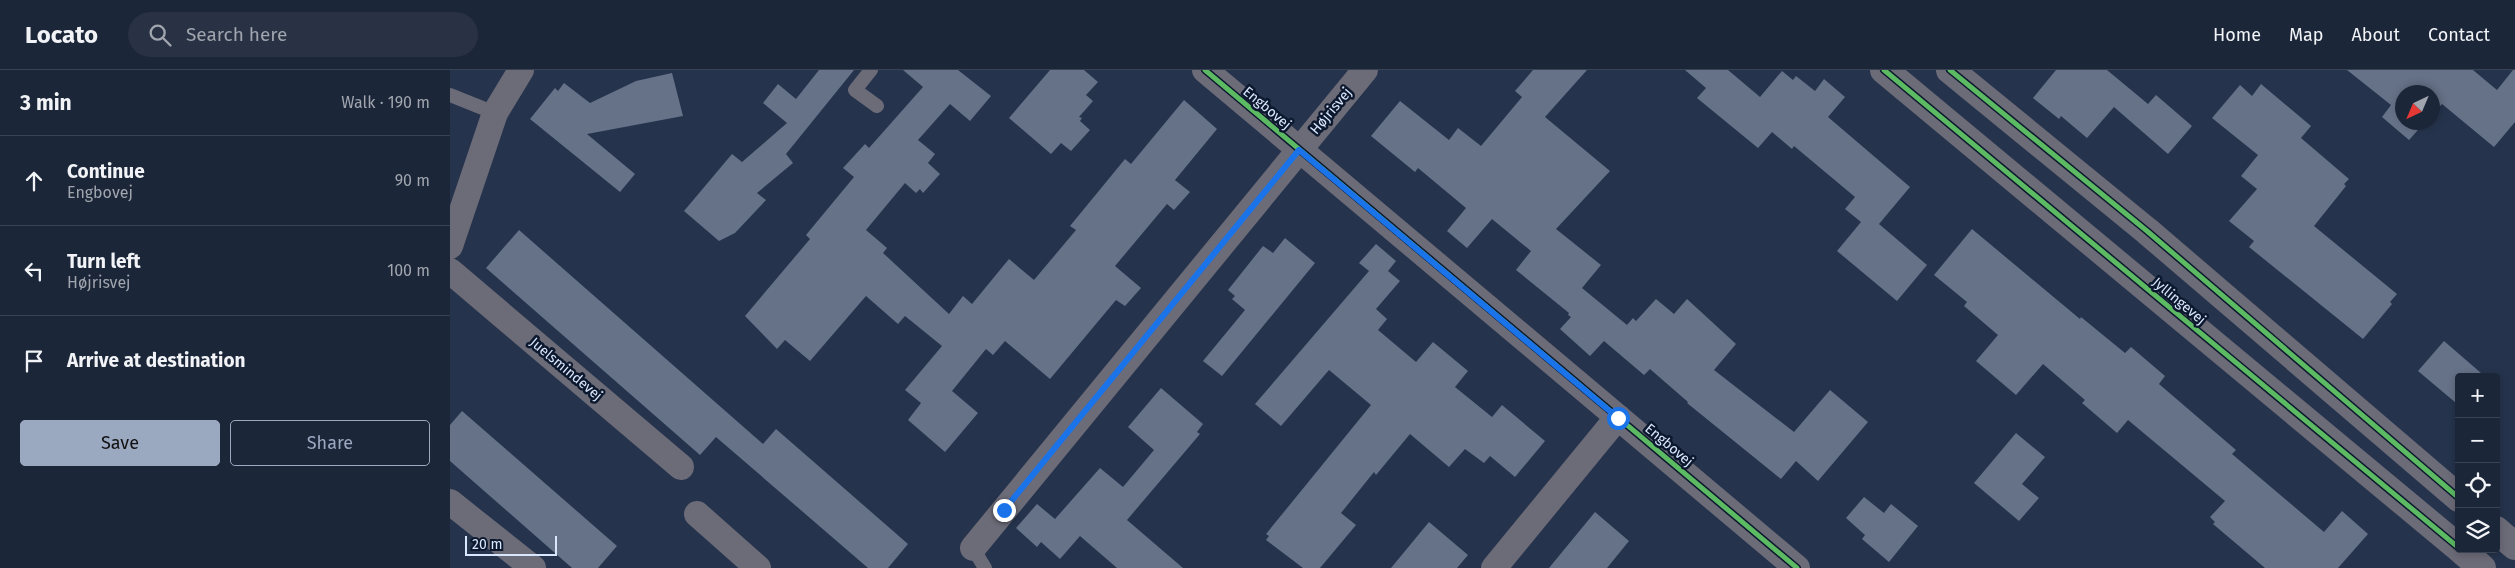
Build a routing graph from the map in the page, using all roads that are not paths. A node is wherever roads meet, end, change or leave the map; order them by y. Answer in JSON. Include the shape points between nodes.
{"nodes":[{"id":1,"x":521,"y":70,"type":"edge"},
{"id":2,"x":871,"y":70,"type":"edge"},
{"id":3,"x":1205,"y":70,"type":"edge"},
{"id":4,"x":1366,"y":70,"type":"edge"},
{"id":5,"x":1884,"y":70,"type":"edge"},
{"id":6,"x":1950,"y":70,"type":"edge"},
{"id":7,"x":450,"y":96,"type":"edge"},
{"id":8,"x":876,"y":106,"type":"dead end"},
{"id":9,"x":495,"y":113,"type":"junction"},
{"id":10,"x":1299,"y":150,"type":"junction"},
{"id":11,"x":450,"y":246,"type":"edge"},
{"id":12,"x":450,"y":271,"type":"edge"},
{"id":13,"x":1618,"y":418,"type":"junction"},
{"id":14,"x":681,"y":467,"type":"dead end"},
{"id":15,"x":2455,"y":495,"type":"edge"},
{"id":16,"x":450,"y":502,"type":"edge"},
{"id":17,"x":697,"y":514,"type":"dead end"},
{"id":18,"x":2500,"y":533,"type":"edge"},
{"id":19,"x":2455,"y":546,"type":"edge"},
{"id":20,"x":2515,"y":546,"type":"edge"},
{"id":21,"x":2464,"y":553,"type":"edge"},
{"id":22,"x":979,"y":558,"type":"edge"},
{"id":23,"x":533,"y":568,"type":"edge"},
{"id":24,"x":758,"y":568,"type":"edge"},
{"id":25,"x":1494,"y":568,"type":"edge"},
{"id":26,"x":1797,"y":568,"type":"edge"},
{"id":27,"x":2482,"y":568,"type":"edge"}],
"edges":[{"from":1,"to":9,"type":"street"},
{"from":2,"to":8,"type":"lane","via":[[855,90]]},
{"from":3,"to":10,"type":"street","name":"Engbovej"},
{"from":4,"to":10,"type":"street","name":"Højrisvej"},
{"from":5,"to":19,"type":"street","name":"Jyllingevej"},
{"from":6,"to":15,"type":"street","via":[[2147,231]]},
{"from":7,"to":9,"type":"lane"},
{"from":9,"to":11,"type":"street"},
{"from":10,"to":13,"type":"street","name":"Engbovej"},
{"from":10,"to":22,"type":"street","name":"Højrisvej"},
{"from":12,"to":14,"type":"street","name":"Juelsmindevej"},
{"from":13,"to":25,"type":"street"},
{"from":13,"to":26,"type":"street","name":"Engbovej"},
{"from":16,"to":23,"type":"street"},
{"from":17,"to":24,"type":"street"},
{"from":18,"to":20,"type":"street"},
{"from":21,"to":27,"type":"street","name":"Jyllingevej"}]}
